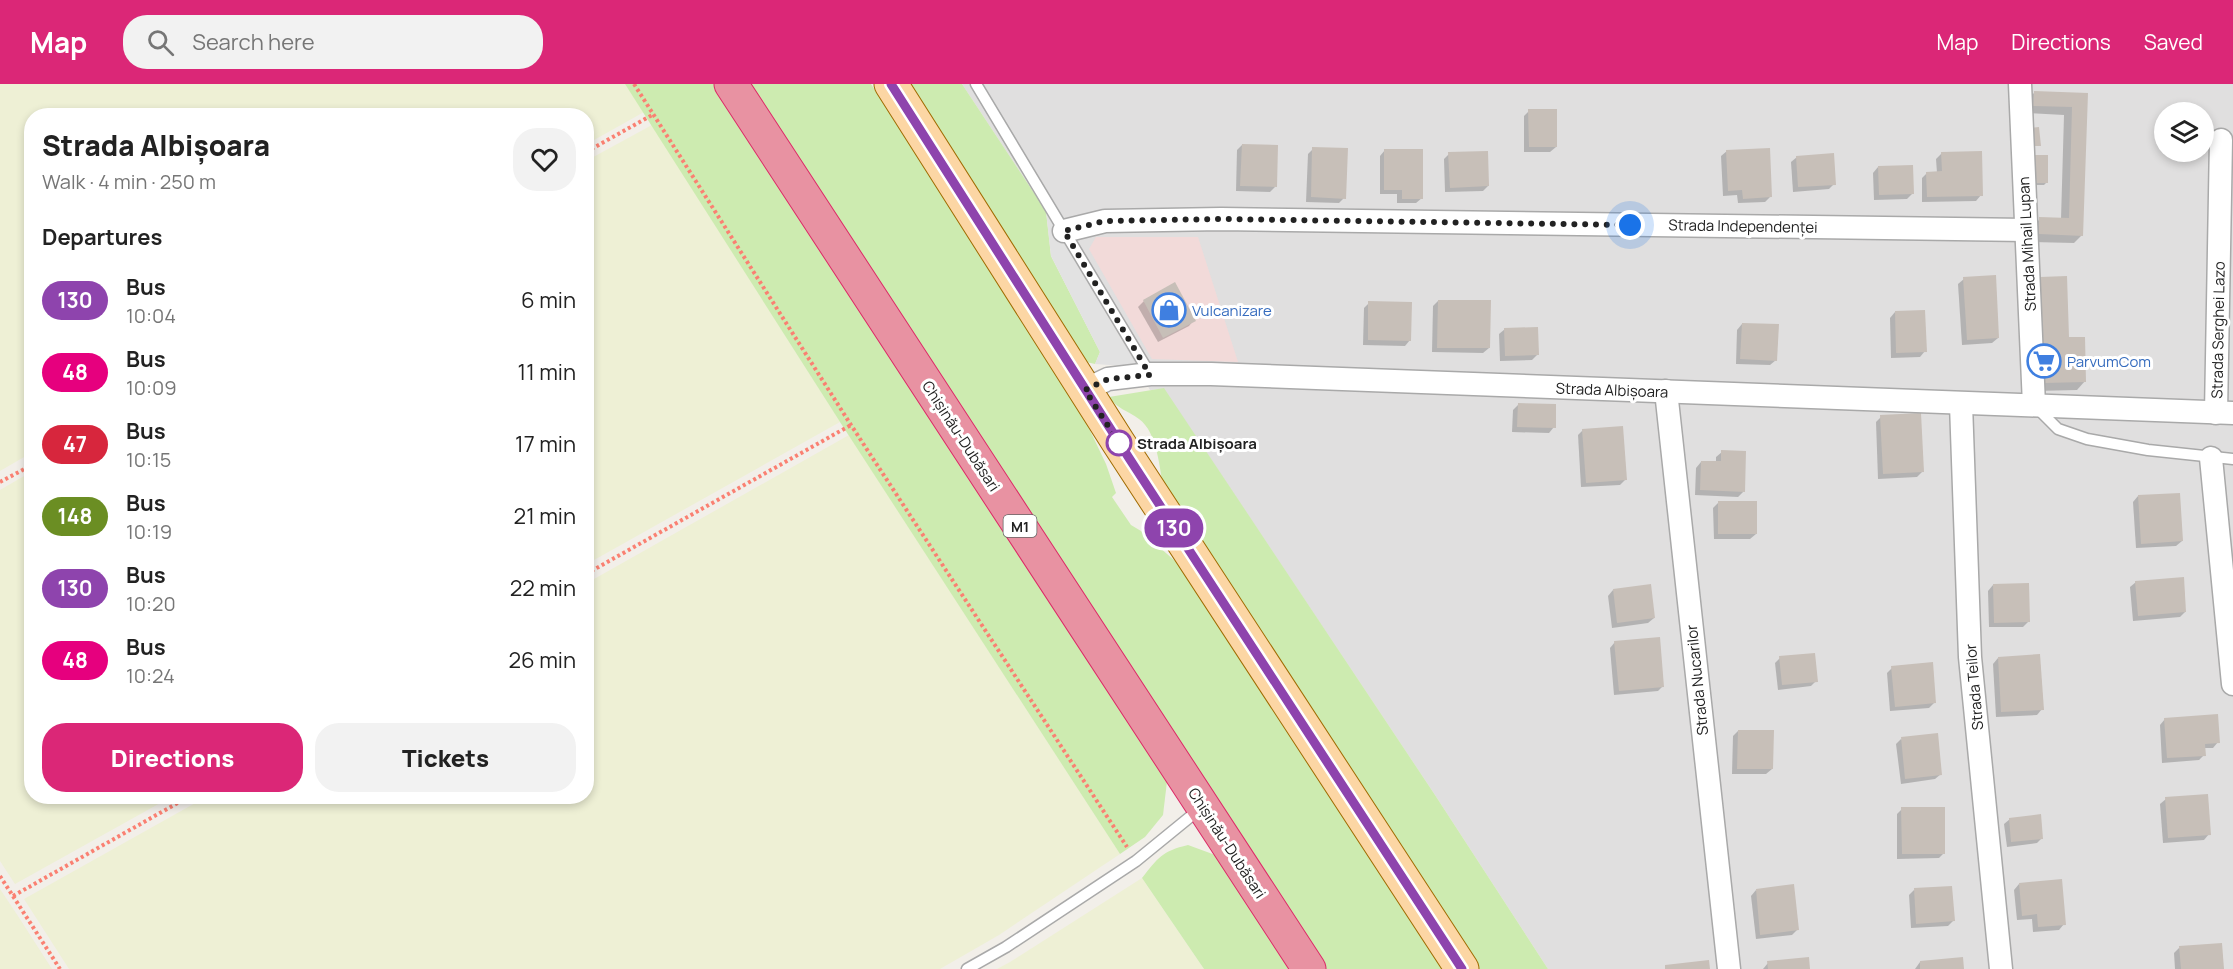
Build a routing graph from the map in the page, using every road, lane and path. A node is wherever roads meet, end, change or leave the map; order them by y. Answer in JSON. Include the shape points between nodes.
{"nodes":[{"id":1,"x":634,"y":84,"type":"edge"},
{"id":2,"x":731,"y":84,"type":"edge"},
{"id":3,"x":891,"y":84,"type":"edge"},
{"id":4,"x":976,"y":84,"type":"edge"},
{"id":5,"x":2020,"y":84,"type":"edge"},
{"id":6,"x":654,"y":114,"type":"junction"},
{"id":7,"x":2221,"y":140,"type":"dead end"},
{"id":8,"x":594,"y":148,"type":"edge"},
{"id":9,"x":2026,"y":230,"type":"junction"},
{"id":10,"x":1064,"y":231,"type":"junction"},
{"id":11,"x":1150,"y":375,"type":"junction"},
{"id":12,"x":1085,"y":390,"type":"junction"},
{"id":13,"x":1666,"y":391,"type":"junction"},
{"id":14,"x":1961,"y":404,"type":"junction"},
{"id":15,"x":2034,"y":405,"type":"junction"},
{"id":16,"x":2225,"y":413,"type":"edge"},
{"id":17,"x":851,"y":425,"type":"junction"},
{"id":18,"x":2222,"y":459,"type":"edge"},
{"id":19,"x":24,"y":469,"type":"edge"},
{"id":20,"x":0,"y":482,"type":"edge"},
{"id":21,"x":594,"y":570,"type":"edge"},
{"id":22,"x":2233,"y":684,"type":"edge"},
{"id":23,"x":176,"y":804,"type":"edge"},
{"id":24,"x":1203,"y":806,"type":"junction"},
{"id":25,"x":1136,"y":861,"type":"junction"},
{"id":26,"x":0,"y":876,"type":"edge"},
{"id":27,"x":13,"y":896,"type":"junction"},
{"id":28,"x":60,"y":969,"type":"edge"},
{"id":29,"x":967,"y":969,"type":"edge"},
{"id":30,"x":1309,"y":969,"type":"edge"},
{"id":31,"x":1462,"y":969,"type":"edge"},
{"id":32,"x":1729,"y":969,"type":"edge"},
{"id":33,"x":2001,"y":969,"type":"edge"}],
"edges":[{"from":1,"to":6,"type":"path"},
{"from":2,"to":24,"type":"highway","name":"Chișinău-Dubăsari","number":"M1"},
{"from":3,"to":12,"type":"main road"},
{"from":4,"to":10,"type":"lane"},
{"from":5,"to":9,"type":"street","name":"Strada Mihail Lupan"},
{"from":6,"to":8,"type":"path"},
{"from":6,"to":17,"type":"path"},
{"from":7,"to":16,"type":"street","name":"Strada Serghei Lazo"},
{"from":9,"to":10,"type":"street","name":"Strada Independenței","via":[[1221,219],[1105,221]]},
{"from":9,"to":15,"type":"street","name":"Strada Mihail Lupan"},
{"from":10,"to":11,"type":"lane"},
{"from":11,"to":12,"type":"street","name":"Strada Albișoara","via":[[1108,379]]},
{"from":11,"to":13,"type":"street","name":"Strada Albișoara"},
{"from":12,"to":31,"type":"main road"},
{"from":13,"to":14,"type":"street","name":"Strada Albișoara"},
{"from":13,"to":32,"type":"street","name":"Strada Nucarilor"},
{"from":14,"to":15,"type":"street","name":"Strada Albișoara"},
{"from":14,"to":33,"type":"street","name":"Strada Teilor","via":[[1970,657]]},
{"from":15,"to":16,"type":"street","name":"Strada Serghei Lazo"},
{"from":15,"to":18,"type":"lane","via":[[2058,429],[2087,439]]},
{"from":17,"to":21,"type":"path"},
{"from":17,"to":25,"type":"path"},
{"from":18,"to":22,"type":"street"},
{"from":19,"to":20,"type":"path"},
{"from":23,"to":27,"type":"path"},
{"from":24,"to":25,"type":"lane"},
{"from":24,"to":30,"type":"highway","name":"Chișinău-Dubăsari","number":"M1"},
{"from":25,"to":29,"type":"lane"},
{"from":26,"to":27,"type":"path"},
{"from":27,"to":28,"type":"path"}]}
